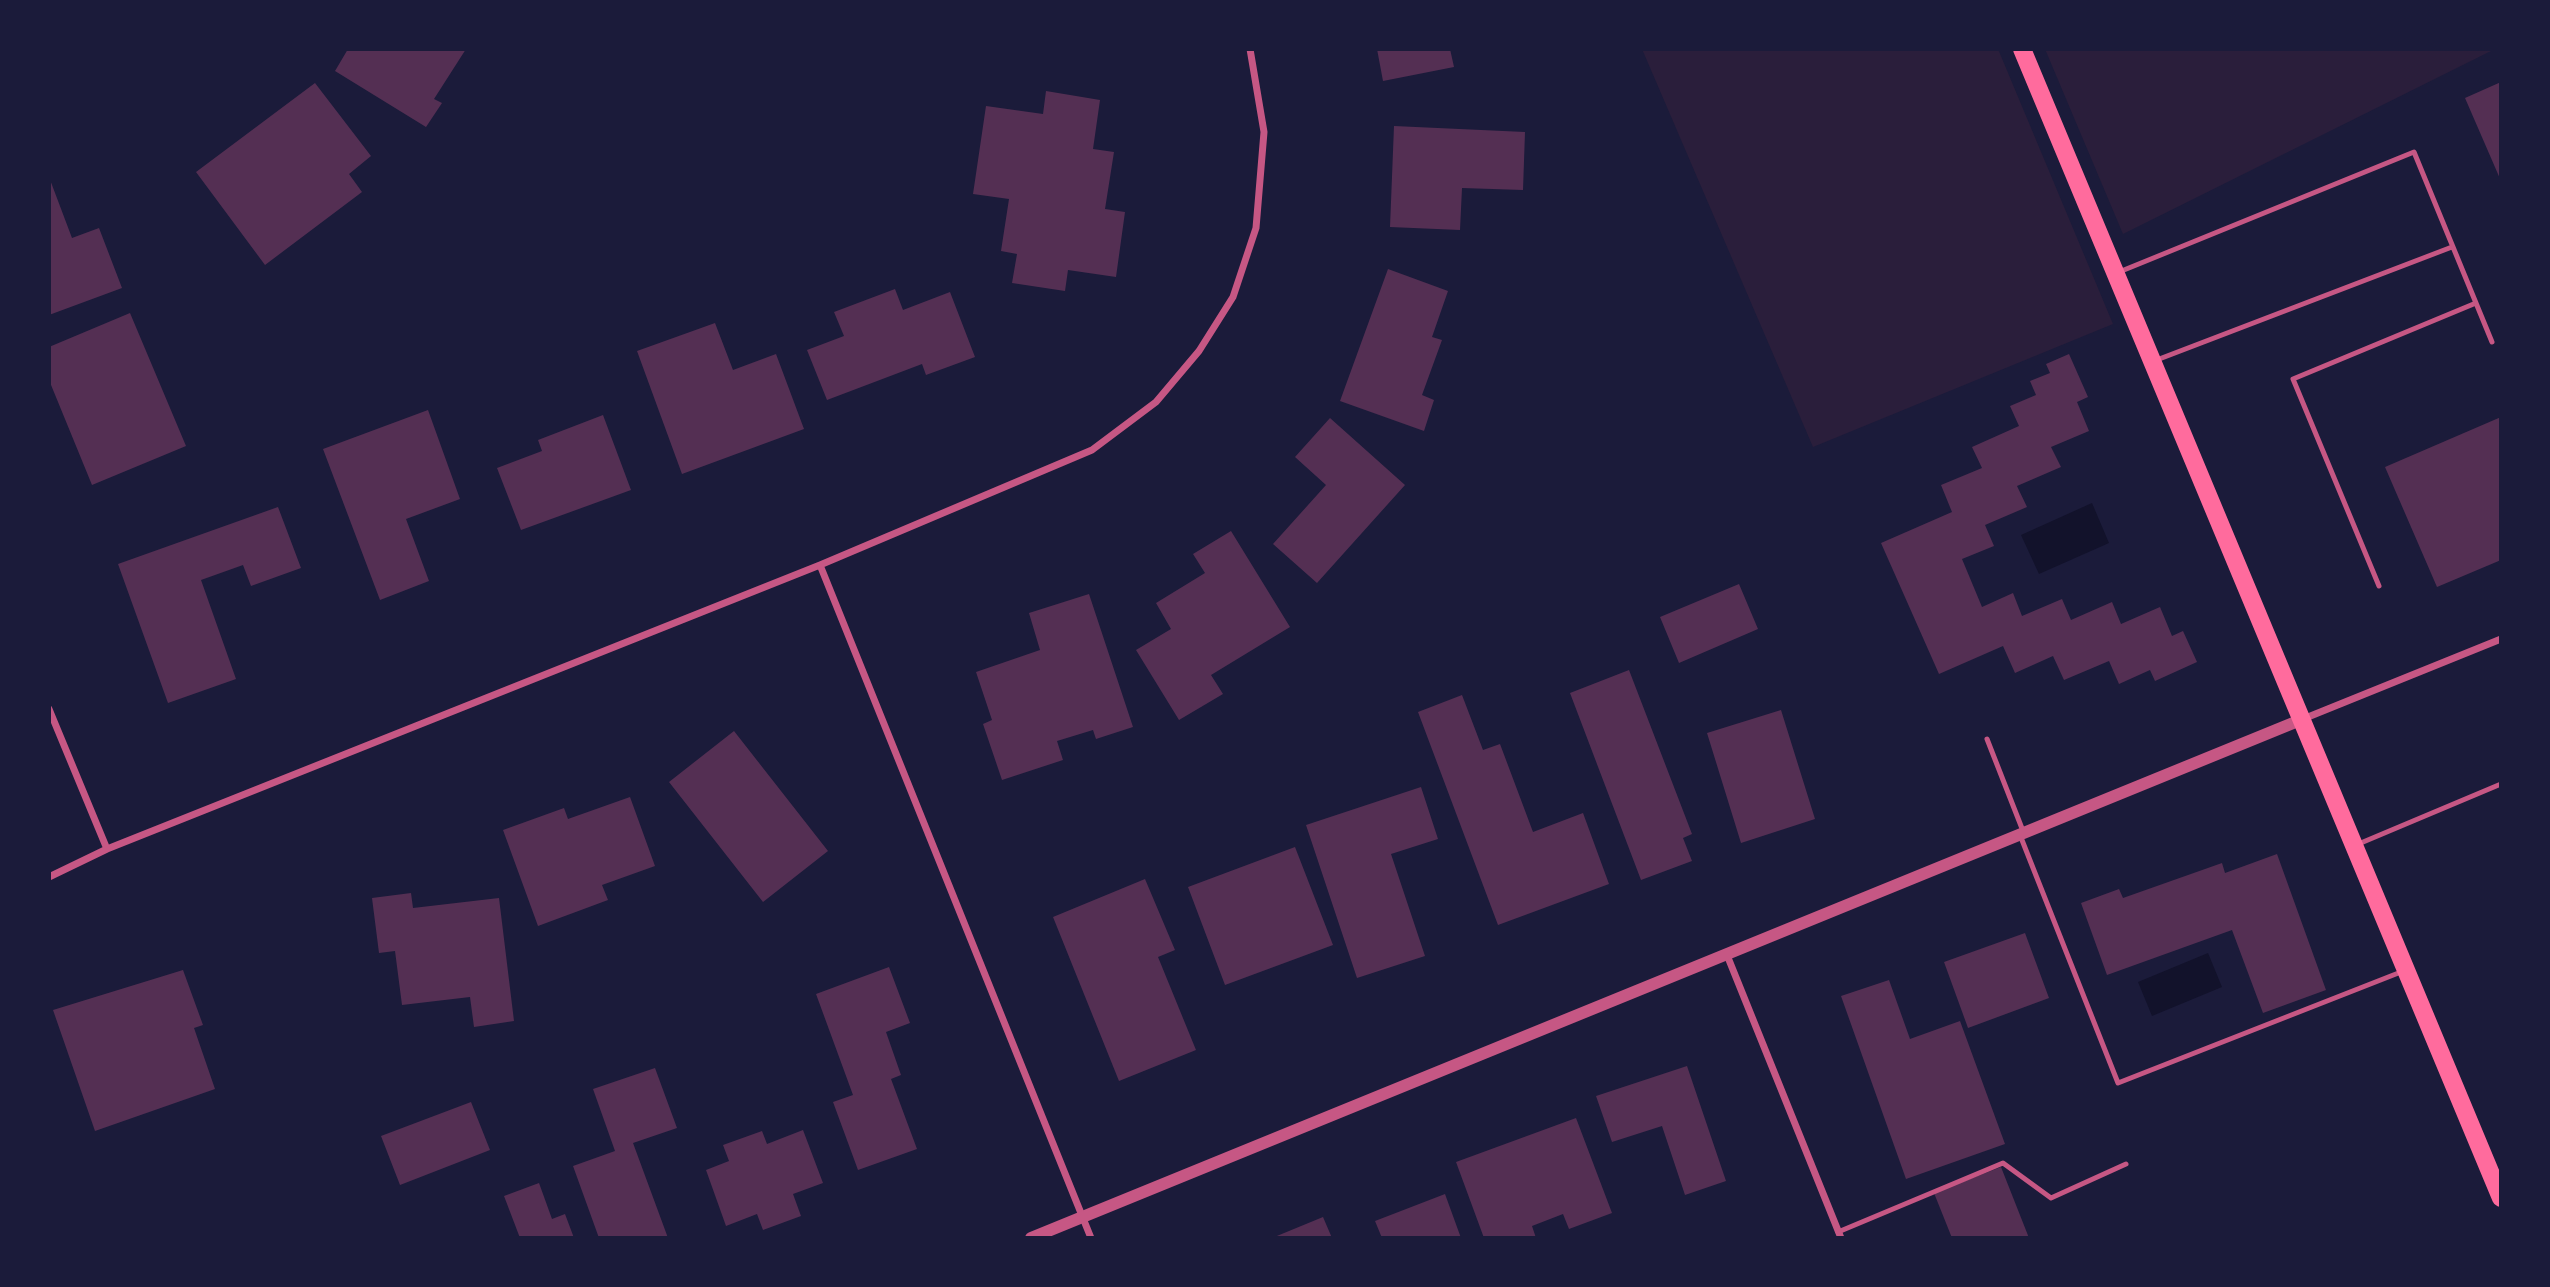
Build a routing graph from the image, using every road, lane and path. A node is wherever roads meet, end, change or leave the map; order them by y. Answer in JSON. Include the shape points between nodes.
{"nodes":[{"id":1,"x":1250,"y":49,"type":"edge"},
{"id":2,"x":2022,"y":49,"type":"edge"},
{"id":3,"x":2452,"y":247,"type":"junction"},
{"id":4,"x":2116,"y":273,"type":"junction"},
{"id":5,"x":2476,"y":303,"type":"junction"},
{"id":6,"x":2492,"y":342,"type":"dead end"},
{"id":7,"x":2153,"y":361,"type":"junction"},
{"id":8,"x":820,"y":565,"type":"junction"},
{"id":9,"x":2379,"y":586,"type":"dead end"},
{"id":10,"x":2501,"y":639,"type":"edge"},
{"id":11,"x":49,"y":709,"type":"edge"},
{"id":12,"x":2304,"y":719,"type":"junction"},
{"id":13,"x":1987,"y":740,"type":"dead end"},
{"id":14,"x":2501,"y":784,"type":"edge"},
{"id":15,"x":2022,"y":834,"type":"junction"},
{"id":16,"x":2356,"y":845,"type":"junction"},
{"id":17,"x":107,"y":849,"type":"junction"},
{"id":18,"x":49,"y":877,"type":"edge"},
{"id":19,"x":1727,"y":955,"type":"junction"},
{"id":20,"x":2407,"y":969,"type":"junction"},
{"id":21,"x":2126,"y":1164,"type":"dead end"},
{"id":22,"x":2501,"y":1198,"type":"edge"},
{"id":23,"x":1082,"y":1217,"type":"junction"},
{"id":24,"x":1840,"y":1235,"type":"edge"},
{"id":25,"x":1031,"y":1238,"type":"edge"},
{"id":26,"x":1091,"y":1238,"type":"edge"}],
"edges":[{"from":1,"to":8,"type":"street","via":[[1264,132],[1256,229],[1233,297],[1199,351],[1156,402],[1092,450]]},
{"from":2,"to":4,"type":"main road"},
{"from":3,"to":4,"type":"lane","via":[[2414,152]]},
{"from":3,"to":5,"type":"lane"},
{"from":3,"to":7,"type":"lane"},
{"from":4,"to":7,"type":"main road"},
{"from":5,"to":6,"type":"lane"},
{"from":5,"to":9,"type":"lane","via":[[2292,379]]},
{"from":7,"to":12,"type":"main road"},
{"from":8,"to":17,"type":"street"},
{"from":8,"to":23,"type":"street"},
{"from":10,"to":12,"type":"street"},
{"from":11,"to":17,"type":"street"},
{"from":12,"to":15,"type":"street"},
{"from":12,"to":16,"type":"main road"},
{"from":13,"to":15,"type":"lane"},
{"from":14,"to":16,"type":"lane"},
{"from":15,"to":19,"type":"street"},
{"from":15,"to":20,"type":"lane","via":[[2118,1083]]},
{"from":16,"to":20,"type":"main road"},
{"from":17,"to":18,"type":"street"},
{"from":19,"to":23,"type":"street"},
{"from":19,"to":24,"type":"street"},
{"from":20,"to":22,"type":"main road"},
{"from":21,"to":24,"type":"lane","via":[[2051,1198],[2003,1163]]},
{"from":23,"to":25,"type":"street"},
{"from":23,"to":26,"type":"street"}]}
